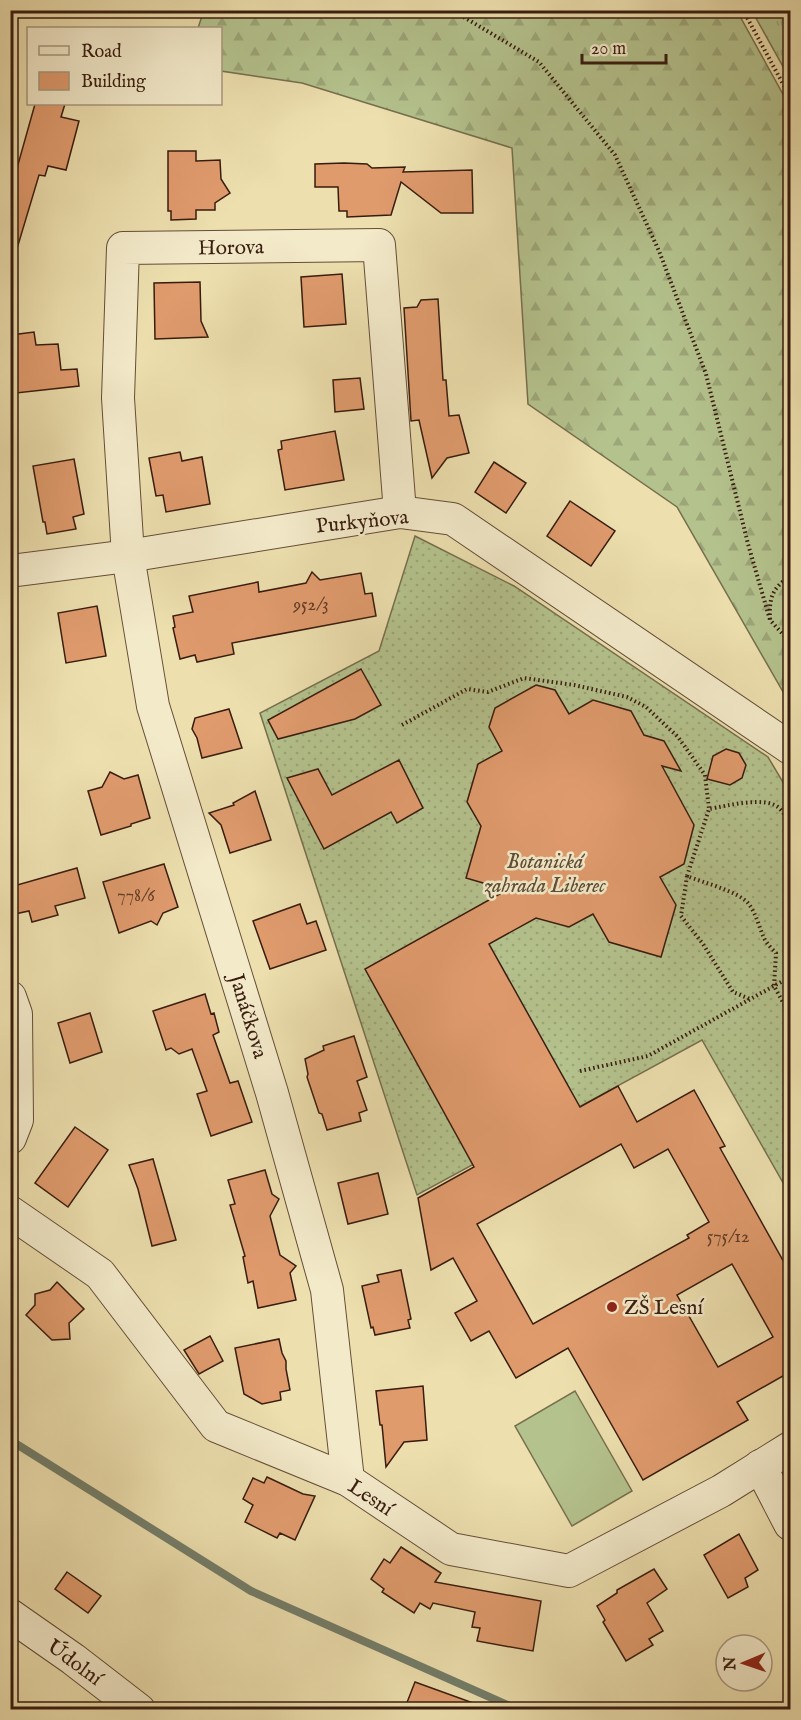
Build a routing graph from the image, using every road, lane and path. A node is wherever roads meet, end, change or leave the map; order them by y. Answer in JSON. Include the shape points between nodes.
{"nodes":[{"id":1,"x":452,"y":10,"type":"edge"},
{"id":2,"x":743,"y":10,"type":"edge"},
{"id":3,"x":790,"y":97,"type":"edge"},
{"id":4,"x":400,"y":512,"type":"junction"},
{"id":5,"x":128,"y":555,"type":"junction"},
{"id":6,"x":10,"y":571,"type":"edge"},
{"id":7,"x":790,"y":576,"type":"edge"},
{"id":8,"x":770,"y":620,"type":"junction"},
{"id":9,"x":790,"y":642,"type":"edge"},
{"id":10,"x":402,"y":725,"type":"dead end"},
{"id":11,"x":790,"y":748,"type":"edge"},
{"id":12,"x":709,"y":809,"type":"junction"},
{"id":13,"x":790,"y":826,"type":"edge"},
{"id":14,"x":687,"y":876,"type":"junction"},
{"id":15,"x":790,"y":977,"type":"edge"},
{"id":16,"x":774,"y":986,"type":"junction"},
{"id":17,"x":10,"y":997,"type":"edge"},
{"id":18,"x":751,"y":999,"type":"junction"},
{"id":19,"x":790,"y":1015,"type":"edge"},
{"id":20,"x":580,"y":1071,"type":"dead end"},
{"id":21,"x":10,"y":1138,"type":"edge"},
{"id":22,"x":10,"y":1212,"type":"edge"},
{"id":23,"x":790,"y":1448,"type":"edge"},
{"id":24,"x":760,"y":1466,"type":"junction"},
{"id":25,"x":348,"y":1480,"type":"junction"},
{"id":26,"x":790,"y":1524,"type":"edge"},
{"id":27,"x":10,"y":1615,"type":"edge"},
{"id":28,"x":139,"y":1710,"type":"edge"}],
"edges":[{"from":1,"to":8,"type":"path","via":[[539,63],[615,154],[659,251],[705,374]]},
{"from":2,"to":3,"type":"path"},
{"from":4,"to":5,"type":"street","name":"Purkyňova"},
{"from":4,"to":5,"type":"street","name":"Horova","via":[[379,245],[123,248],[118,398]]},
{"from":4,"to":11,"type":"street","name":"Purkyňova","via":[[453,519]]},
{"from":5,"to":6,"type":"street","name":"Purkyňova"},
{"from":5,"to":25,"type":"street","name":"Janáčkova","via":[[153,706],[272,1093],[327,1290]]},
{"from":7,"to":8,"type":"path","via":[[777,585],[769,601]]},
{"from":8,"to":9,"type":"path"},
{"from":10,"to":12,"type":"path","via":[[467,689],[488,692],[524,678],[627,698],[646,707],[678,737],[705,775]]},
{"from":12,"to":13,"type":"path","via":[[750,802],[771,804],[780,807]]},
{"from":12,"to":14,"type":"path"},
{"from":14,"to":16,"type":"path","via":[[732,892],[748,903],[765,941],[776,953]]},
{"from":14,"to":18,"type":"path","via":[[681,916],[733,992]]},
{"from":15,"to":16,"type":"path"},
{"from":16,"to":18,"type":"path"},
{"from":16,"to":19,"type":"path"},
{"from":17,"to":21,"type":"street","via":[[16,1014],[17,1120]]},
{"from":18,"to":20,"type":"path","via":[[648,1056]]},
{"from":22,"to":25,"type":"street","name":"Lesní","via":[[100,1274],[216,1426]]},
{"from":23,"to":24,"type":"street","name":"Lesní"},
{"from":24,"to":25,"type":"street","name":"Lesní","via":[[721,1491],[569,1571],[451,1549]]},
{"from":24,"to":26,"type":"street"},
{"from":27,"to":28,"type":"street","name":"Údolní"}]}
